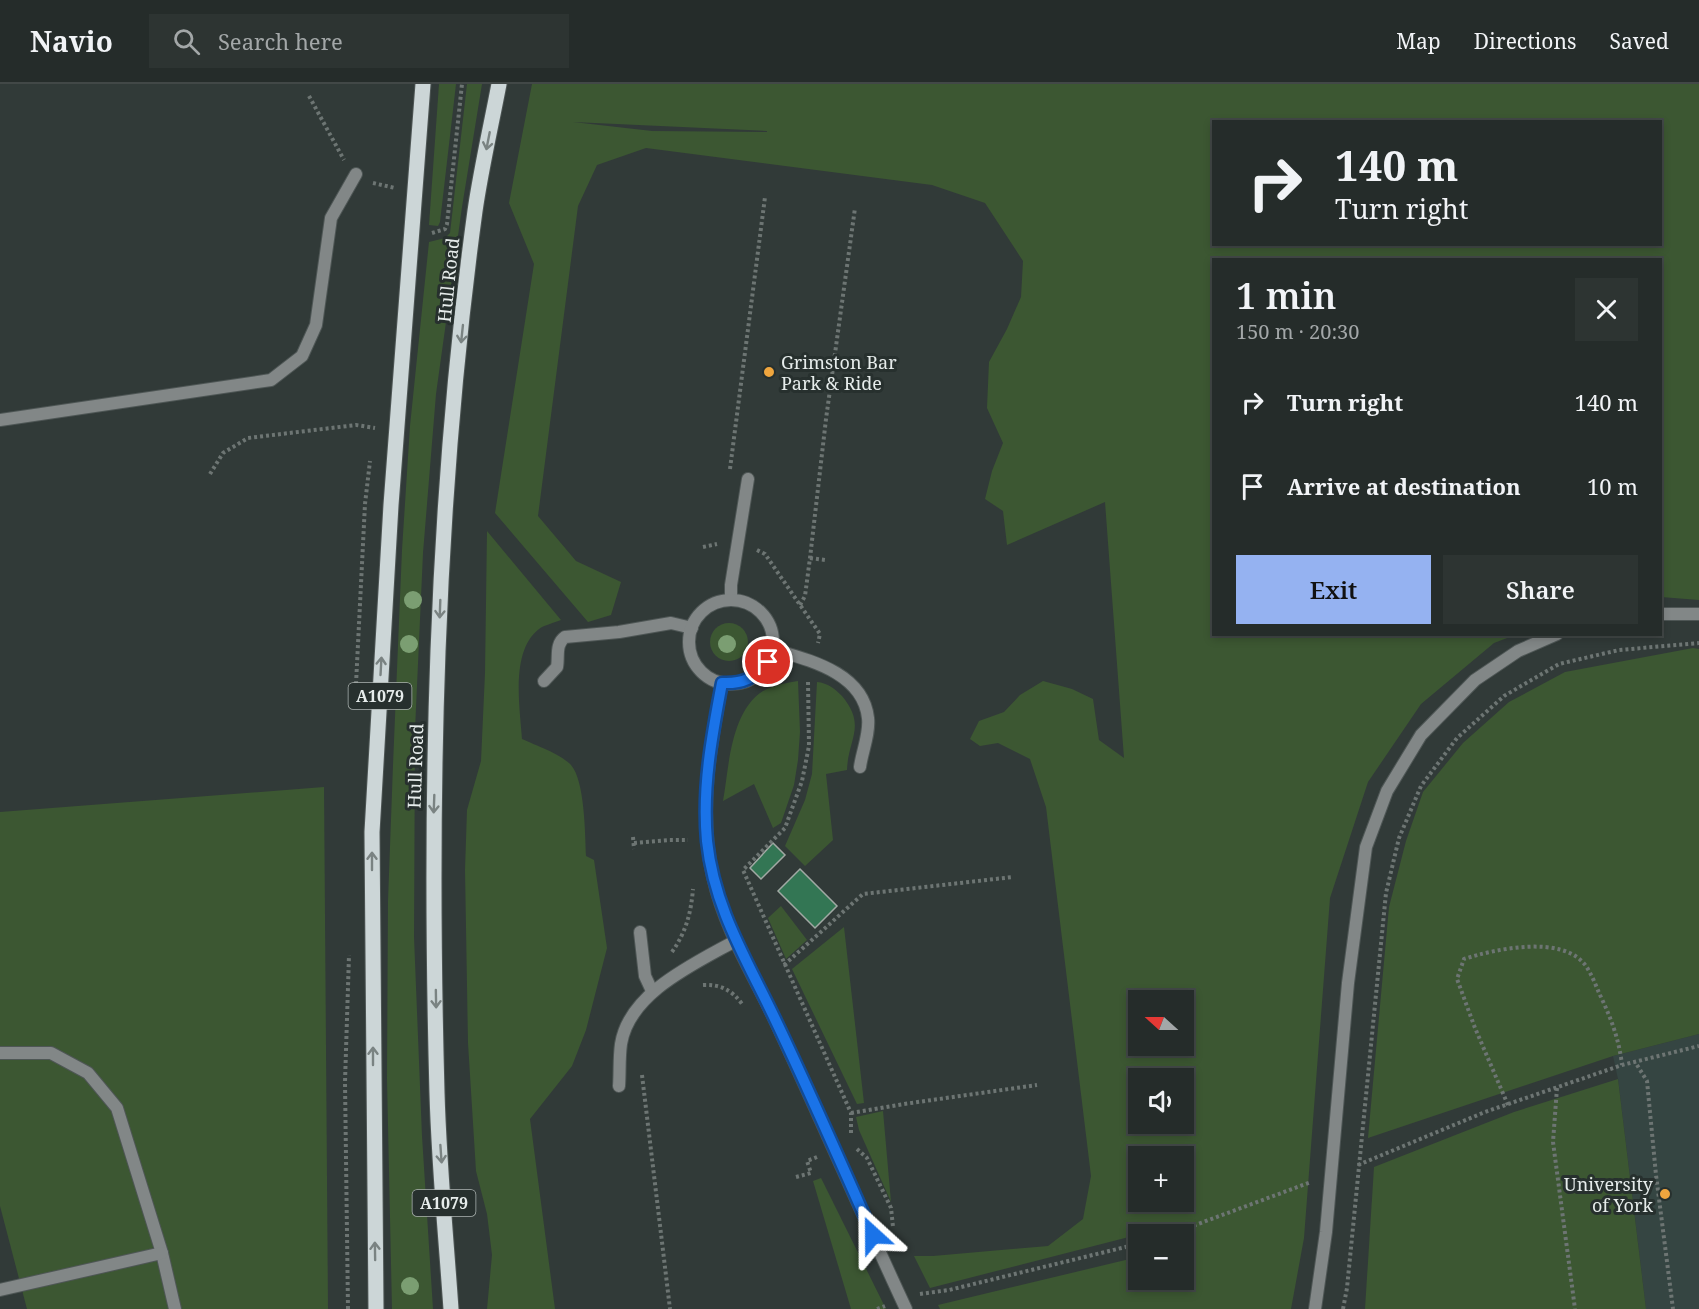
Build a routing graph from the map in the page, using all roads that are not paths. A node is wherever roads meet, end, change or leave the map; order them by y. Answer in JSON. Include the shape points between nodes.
{"nodes":[{"id":1,"x":423,"y":84,"type":"edge"},
{"id":2,"x":499,"y":84,"type":"edge"},
{"id":3,"x":356,"y":174,"type":"dead end"},
{"id":4,"x":0,"y":420,"type":"edge"},
{"id":5,"x":748,"y":479,"type":"dead end"},
{"id":6,"x":731,"y":600,"type":"junction"},
{"id":7,"x":1662,"y":614,"type":"edge"},
{"id":8,"x":1699,"y":614,"type":"edge"},
{"id":9,"x":692,"y":628,"type":"junction"},
{"id":10,"x":1552,"y":636,"type":"edge"},
{"id":11,"x":772,"y":649,"type":"junction"},
{"id":12,"x":544,"y":681,"type":"dead end"},
{"id":13,"x":722,"y":683,"type":"junction"},
{"id":14,"x":860,"y":767,"type":"dead end"},
{"id":15,"x":640,"y":932,"type":"dead end"},
{"id":16,"x":735,"y":941,"type":"junction"},
{"id":17,"x":652,"y":991,"type":"junction"},
{"id":18,"x":0,"y":1053,"type":"edge"},
{"id":19,"x":619,"y":1086,"type":"dead end"},
{"id":20,"x":162,"y":1253,"type":"junction"},
{"id":21,"x":0,"y":1290,"type":"edge"},
{"id":22,"x":175,"y":1309,"type":"edge"},
{"id":23,"x":376,"y":1309,"type":"edge"},
{"id":24,"x":451,"y":1309,"type":"edge"},
{"id":25,"x":906,"y":1309,"type":"edge"},
{"id":26,"x":1315,"y":1309,"type":"edge"}],
"edges":[{"from":23,"to":1,"type":"main road","number":"A1079","one_way":true,"via":[[372,832]]},
{"from":2,"to":24,"type":"main road","name":"Hull Road","number":"A1079","one_way":true,"via":[[475,209],[443,551],[433,812],[437,1096]]},
{"from":3,"to":4,"type":"street","via":[[331,218],[316,325],[302,356],[271,380]]},
{"from":5,"to":6,"type":"street"},
{"from":6,"to":9,"type":"street","via":[[707,608]]},
{"from":6,"to":11,"type":"street","via":[[758,609],[768,621]]},
{"from":7,"to":8,"type":"street"},
{"from":9,"to":12,"type":"street","via":[[671,623],[565,637],[558,646],[558,667]]},
{"from":9,"to":13,"type":"street","via":[[689,640],[695,663],[702,672]]},
{"from":10,"to":26,"type":"street","via":[[1518,651],[1475,680],[1421,735],[1387,791],[1366,847]]},
{"from":11,"to":13,"type":"street","via":[[760,672],[736,684]]},
{"from":11,"to":14,"type":"street","via":[[834,672],[862,699],[868,732]]},
{"from":13,"to":16,"type":"street","via":[[705,793],[707,842],[713,878]]},
{"from":15,"to":17,"type":"street","via":[[645,976]]},
{"from":16,"to":17,"type":"street"},
{"from":16,"to":25,"type":"street","via":[[774,1016]]},
{"from":17,"to":19,"type":"street","via":[[632,1018],[621,1042]]},
{"from":18,"to":20,"type":"street","via":[[51,1053],[88,1073],[110,1099],[117,1108]]},
{"from":20,"to":21,"type":"street"},
{"from":20,"to":22,"type":"street"}]}
